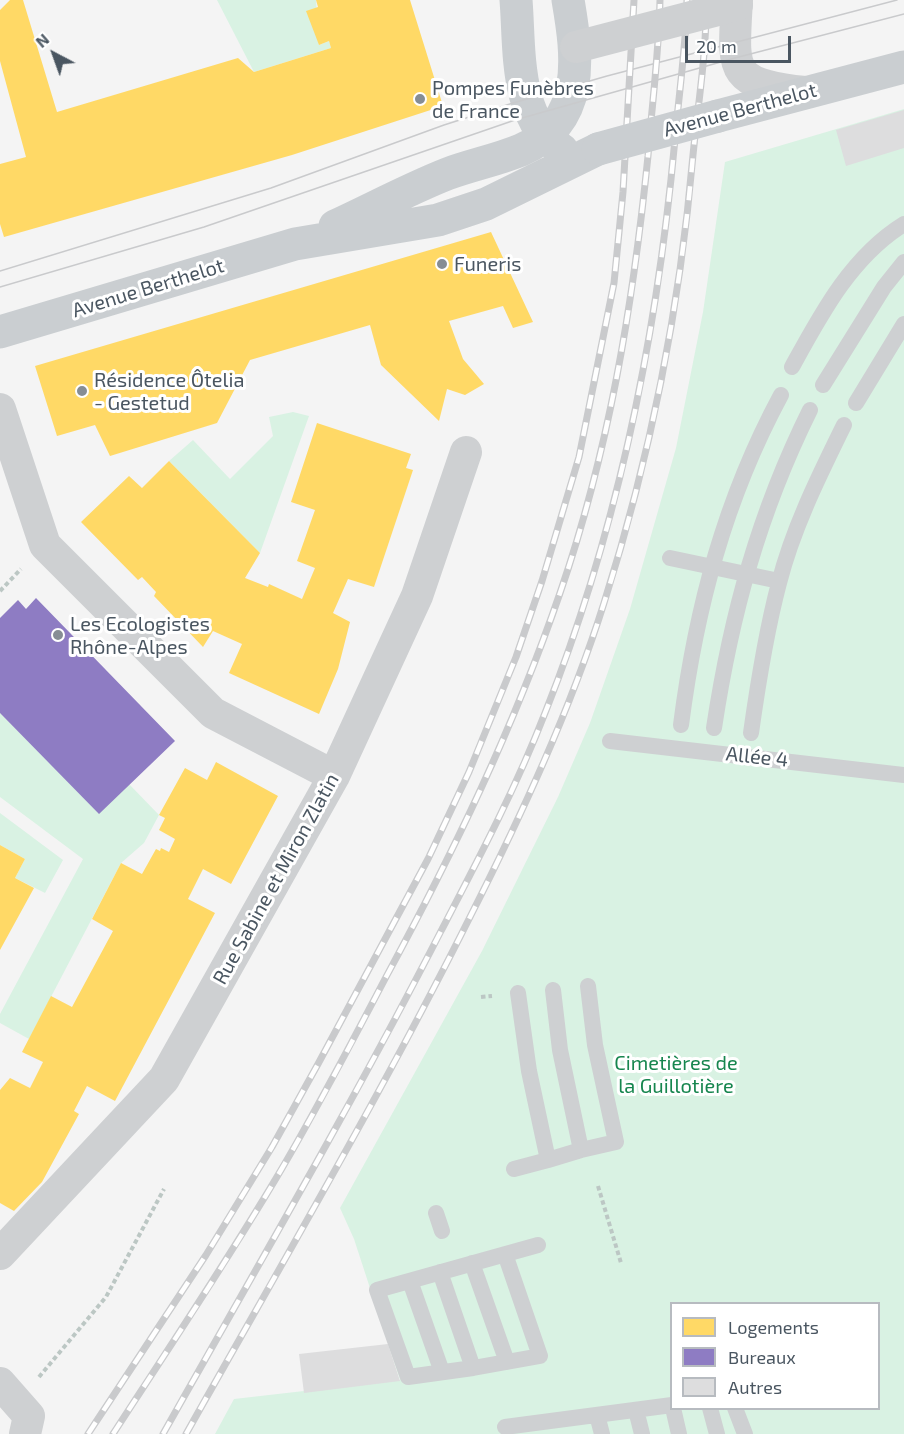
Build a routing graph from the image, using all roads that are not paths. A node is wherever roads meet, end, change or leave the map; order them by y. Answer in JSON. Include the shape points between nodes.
{"nodes":[{"id":1,"x":516,"y":0,"type":"edge"},
{"id":2,"x":568,"y":0,"type":"edge"},
{"id":3,"x":737,"y":3,"type":"edge"},
{"id":4,"x":576,"y":47,"type":"junction"},
{"id":5,"x":904,"y":67,"type":"edge"},
{"id":6,"x":806,"y":92,"type":"junction"},
{"id":7,"x":545,"y":135,"type":"junction"},
{"id":8,"x":587,"y":154,"type":"junction"},
{"id":9,"x":904,"y":224,"type":"edge"},
{"id":10,"x":295,"y":244,"type":"junction"},
{"id":11,"x":904,"y":262,"type":"edge"},
{"id":12,"x":904,"y":324,"type":"edge"},
{"id":13,"x":0,"y":332,"type":"edge"},
{"id":14,"x":792,"y":368,"type":"dead end"},
{"id":15,"x":823,"y":385,"type":"dead end"},
{"id":16,"x":781,"y":395,"type":"dead end"},
{"id":17,"x":855,"y":403,"type":"dead end"},
{"id":18,"x":0,"y":409,"type":"edge"},
{"id":19,"x":810,"y":410,"type":"dead end"},
{"id":20,"x":844,"y":425,"type":"dead end"},
{"id":21,"x":466,"y":452,"type":"dead end"},
{"id":22,"x":669,"y":558,"type":"dead end"},
{"id":23,"x":711,"y":566,"type":"junction"},
{"id":24,"x":745,"y":574,"type":"junction"},
{"id":25,"x":779,"y":581,"type":"junction"},
{"id":26,"x":681,"y":725,"type":"dead end"},
{"id":27,"x":714,"y":728,"type":"dead end"},
{"id":28,"x":751,"y":733,"type":"dead end"},
{"id":29,"x":610,"y":741,"type":"dead end"},
{"id":30,"x":904,"y":775,"type":"edge"},
{"id":31,"x":334,"y":776,"type":"junction"},
{"id":32,"x":588,"y":986,"type":"dead end"},
{"id":33,"x":553,"y":990,"type":"dead end"},
{"id":34,"x":518,"y":993,"type":"dead end"},
{"id":35,"x":581,"y":1150,"type":"junction"},
{"id":36,"x":548,"y":1160,"type":"junction"},
{"id":37,"x":514,"y":1169,"type":"dead end"},
{"id":38,"x":436,"y":1213,"type":"dead end"},
{"id":39,"x":442,"y":1231,"type":"dead end"},
{"id":40,"x":538,"y":1245,"type":"dead end"},
{"id":41,"x":0,"y":1254,"type":"edge"},
{"id":42,"x":505,"y":1254,"type":"junction"},
{"id":43,"x":472,"y":1263,"type":"junction"},
{"id":44,"x":440,"y":1272,"type":"junction"},
{"id":45,"x":410,"y":1281,"type":"junction"},
{"id":46,"x":507,"y":1362,"type":"junction"},
{"id":47,"x":473,"y":1368,"type":"junction"},
{"id":48,"x":441,"y":1372,"type":"junction"},
{"id":49,"x":8,"y":1393,"type":"edge"},
{"id":50,"x":670,"y":1407,"type":"edge"},
{"id":51,"x":636,"y":1410,"type":"junction"},
{"id":52,"x":673,"y":1410,"type":"edge"},
{"id":53,"x":711,"y":1410,"type":"edge"},
{"id":54,"x":736,"y":1410,"type":"edge"},
{"id":55,"x":597,"y":1415,"type":"junction"},
{"id":56,"x":505,"y":1427,"type":"dead end"},
{"id":57,"x":559,"y":1427,"type":"edge"},
{"id":58,"x":26,"y":1434,"type":"edge"},
{"id":59,"x":602,"y":1434,"type":"edge"},
{"id":60,"x":642,"y":1434,"type":"edge"},
{"id":61,"x":679,"y":1434,"type":"edge"},
{"id":62,"x":717,"y":1434,"type":"edge"},
{"id":63,"x":745,"y":1434,"type":"edge"}],
"edges":[{"from":1,"to":7,"type":"main road","via":[[526,100]]},
{"from":2,"to":4,"type":"main road"},
{"from":3,"to":4,"type":"street","bridge":true},
{"from":3,"to":6,"type":"street","via":[[735,58],[742,75],[768,88]]},
{"from":4,"to":7,"type":"main road","via":[[573,87],[561,120]]},
{"from":5,"to":6,"type":"main road","name":"Avenue Berthelot"},
{"from":6,"to":8,"type":"main road","name":"Avenue Berthelot","bridge":true},
{"from":7,"to":8,"type":"main road","via":[[558,148]]},
{"from":7,"to":10,"type":"main road","name":"Avenue Berthelot","via":[[521,149],[446,174]]},
{"from":8,"to":10,"type":"main road","name":"Avenue Berthelot","via":[[486,204],[438,220]]},
{"from":9,"to":14,"type":"lane","via":[[863,255]]},
{"from":10,"to":13,"type":"main road","name":"Avenue Berthelot"},
{"from":11,"to":15,"type":"lane"},
{"from":12,"to":17,"type":"lane"},
{"from":16,"to":23,"type":"lane","via":[[741,476]]},
{"from":18,"to":31,"type":"street","via":[[45,546],[213,713]]},
{"from":19,"to":24,"type":"lane","via":[[774,489]]},
{"from":20,"to":25,"type":"lane","via":[[808,500]]},
{"from":21,"to":31,"type":"street","name":"Rue Sabine et Miron Zlatin","via":[[417,596]]},
{"from":22,"to":23,"type":"lane"},
{"from":23,"to":24,"type":"lane"},
{"from":23,"to":26,"type":"lane","via":[[698,614]]},
{"from":24,"to":25,"type":"lane"},
{"from":24,"to":27,"type":"lane"},
{"from":25,"to":28,"type":"lane"},
{"from":29,"to":30,"type":"lane","name":"Allée 4"},
{"from":31,"to":41,"type":"street","name":"Rue Sabine et Miron Zlatin","via":[[164,1078]]},
{"from":32,"to":35,"type":"lane","via":[[595,1046],[616,1142]]},
{"from":33,"to":35,"type":"lane","via":[[560,1050]]},
{"from":34,"to":36,"type":"lane","via":[[528,1071]]},
{"from":35,"to":36,"type":"lane"},
{"from":36,"to":37,"type":"lane"},
{"from":38,"to":39,"type":"lane"},
{"from":40,"to":42,"type":"lane"},
{"from":42,"to":43,"type":"lane"},
{"from":42,"to":46,"type":"lane","via":[[540,1356]]},
{"from":43,"to":44,"type":"lane"},
{"from":43,"to":46,"type":"lane"},
{"from":44,"to":45,"type":"lane"},
{"from":44,"to":47,"type":"lane"},
{"from":45,"to":48,"type":"lane"},
{"from":45,"to":48,"type":"lane","via":[[378,1290],[408,1377]]},
{"from":46,"to":47,"type":"lane"},
{"from":47,"to":48,"type":"lane"},
{"from":49,"to":58,"type":"street","via":[[29,1416]]},
{"from":50,"to":51,"type":"lane"},
{"from":51,"to":55,"type":"lane"},
{"from":51,"to":60,"type":"lane"},
{"from":52,"to":61,"type":"lane"},
{"from":53,"to":62,"type":"lane"},
{"from":54,"to":63,"type":"lane"},
{"from":55,"to":57,"type":"lane"},
{"from":55,"to":59,"type":"lane"},
{"from":56,"to":57,"type":"lane"}]}
